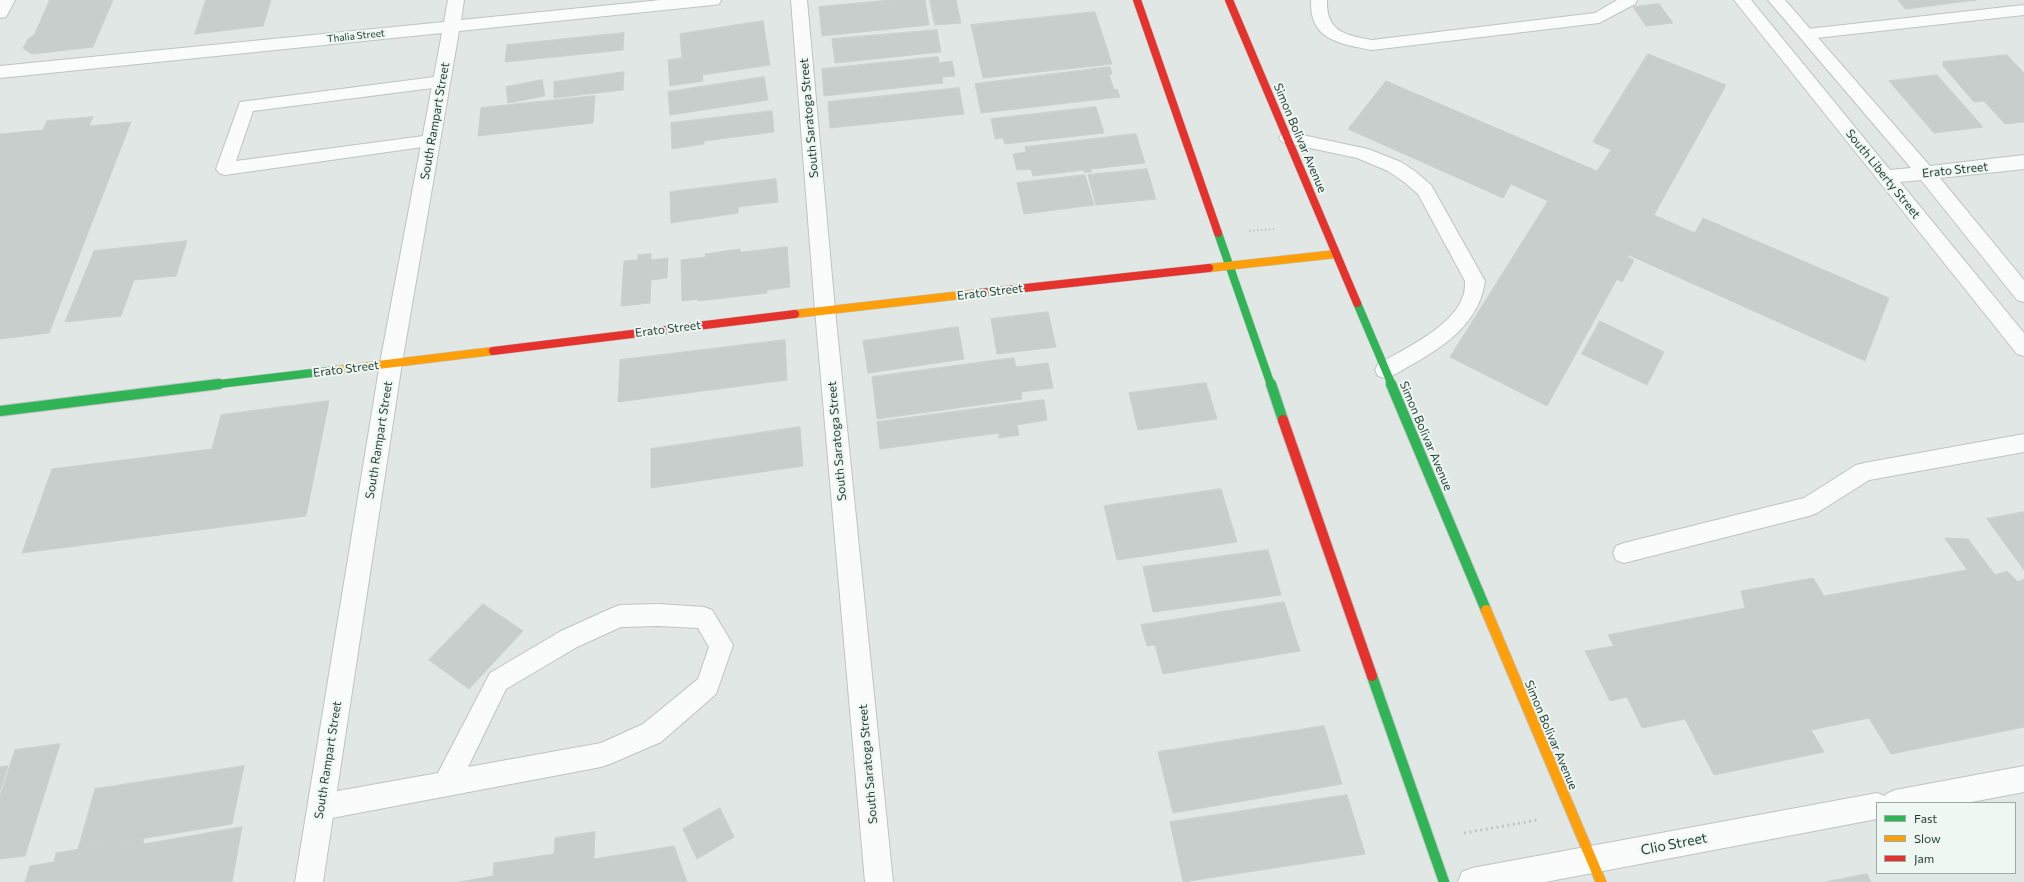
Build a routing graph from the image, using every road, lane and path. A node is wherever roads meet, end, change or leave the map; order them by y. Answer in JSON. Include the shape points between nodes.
{"nodes":[{"id":1,"x":7,"y":0,"type":"edge"},
{"id":2,"x":456,"y":0,"type":"edge"},
{"id":3,"x":713,"y":0,"type":"edge"},
{"id":4,"x":799,"y":0,"type":"edge"},
{"id":5,"x":1137,"y":0,"type":"edge"},
{"id":6,"x":1229,"y":0,"type":"edge"},
{"id":7,"x":1319,"y":0,"type":"edge"},
{"id":8,"x":1629,"y":0,"type":"edge"},
{"id":9,"x":1742,"y":0,"type":"edge"},
{"id":10,"x":1776,"y":0,"type":"edge"},
{"id":11,"x":2024,"y":10,"type":"edge"},
{"id":12,"x":0,"y":13,"type":"edge"},
{"id":13,"x":452,"y":26,"type":"junction"},
{"id":14,"x":1807,"y":34,"type":"junction"},
{"id":15,"x":0,"y":72,"type":"edge"},
{"id":16,"x":442,"y":82,"type":"junction"},
{"id":17,"x":1288,"y":138,"type":"junction"},
{"id":18,"x":431,"y":141,"type":"junction"},
{"id":19,"x":2024,"y":162,"type":"edge"},
{"id":20,"x":1926,"y":173,"type":"junction"},
{"id":21,"x":1886,"y":177,"type":"junction"},
{"id":22,"x":1336,"y":254,"type":"junction"},
{"id":23,"x":1230,"y":264,"type":"junction"},
{"id":24,"x":2024,"y":294,"type":"edge"},
{"id":25,"x":825,"y":310,"type":"junction"},
{"id":26,"x":2024,"y":348,"type":"edge"},
{"id":27,"x":391,"y":363,"type":"junction"},
{"id":28,"x":1385,"y":370,"type":"junction"},
{"id":29,"x":0,"y":411,"type":"edge"},
{"id":30,"x":2024,"y":443,"type":"edge"},
{"id":31,"x":1624,"y":553,"type":"dead end"},
{"id":32,"x":2024,"y":779,"type":"edge"},
{"id":33,"x":446,"y":784,"type":"junction"},
{"id":34,"x":1900,"y":802,"type":"edge"},
{"id":35,"x":1876,"y":806,"type":"edge"},
{"id":36,"x":321,"y":807,"type":"junction"},
{"id":37,"x":1540,"y":820,"type":"dead end"},
{"id":38,"x":1464,"y":833,"type":"dead end"},
{"id":39,"x":1596,"y":871,"type":"edge"},
{"id":40,"x":309,"y":882,"type":"edge"},
{"id":41,"x":879,"y":882,"type":"edge"},
{"id":42,"x":1444,"y":882,"type":"edge"},
{"id":43,"x":1472,"y":882,"type":"edge"}],
"edges":[{"from":1,"to":12,"type":"street"},
{"from":2,"to":13,"type":"street","name":"South Rampart Street"},
{"from":3,"to":13,"type":"street","name":"Thalia Street"},
{"from":4,"to":25,"type":"street","name":"South Saratoga Street"},
{"from":5,"to":23,"type":"street"},
{"from":6,"to":17,"type":"street","name":"Simon Bolivar Avenue"},
{"from":7,"to":8,"type":"lane","via":[[1318,14],[1326,29],[1340,38],[1372,45],[1600,18]]},
{"from":9,"to":21,"type":"street","name":"South Liberty Street"},
{"from":10,"to":14,"type":"street"},
{"from":11,"to":14,"type":"lane"},
{"from":13,"to":15,"type":"street","name":"Thalia Street"},
{"from":13,"to":16,"type":"street","name":"South Rampart Street"},
{"from":14,"to":20,"type":"street"},
{"from":16,"to":18,"type":"street","name":"South Rampart Street"},
{"from":16,"to":18,"type":"lane","via":[[246,106],[225,169]]},
{"from":17,"to":22,"type":"street","name":"Simon Bolivar Avenue"},
{"from":17,"to":28,"type":"lane","via":[[1356,150],[1392,164],[1413,178],[1425,190],[1475,281],[1476,293],[1464,314],[1438,339]]},
{"from":18,"to":27,"type":"street","name":"South Rampart Street"},
{"from":19,"to":20,"type":"street","name":"Erato Street"},
{"from":20,"to":21,"type":"street","name":"Erato Street"},
{"from":20,"to":24,"type":"street"},
{"from":21,"to":26,"type":"street","name":"South Liberty Street"},
{"from":22,"to":23,"type":"street","name":"Erato Street"},
{"from":22,"to":28,"type":"street","name":"Simon Bolivar Avenue"},
{"from":23,"to":25,"type":"street","name":"Erato Street"},
{"from":23,"to":42,"type":"street"},
{"from":25,"to":27,"type":"street","name":"Erato Street"},
{"from":25,"to":41,"type":"street","name":"South Saratoga Street"},
{"from":27,"to":29,"type":"street","name":"Erato Street"},
{"from":27,"to":36,"type":"street","name":"South Rampart Street"},
{"from":28,"to":39,"type":"street","name":"Simon Bolivar Avenue"},
{"from":30,"to":31,"type":"lane","via":[[1864,472],[1809,506]]},
{"from":32,"to":34,"type":"street"},
{"from":33,"to":33,"type":"lane","via":[[601,755],[652,733],[708,686],[721,644],[704,618],[659,615],[620,616],[569,638],[498,681]]},
{"from":33,"to":36,"type":"lane"},
{"from":35,"to":39,"type":"street","name":"Clio Street"},
{"from":36,"to":40,"type":"street","name":"South Rampart Street"},
{"from":37,"to":38,"type":"path"},
{"from":39,"to":43,"type":"street","name":"Clio Street"}]}
